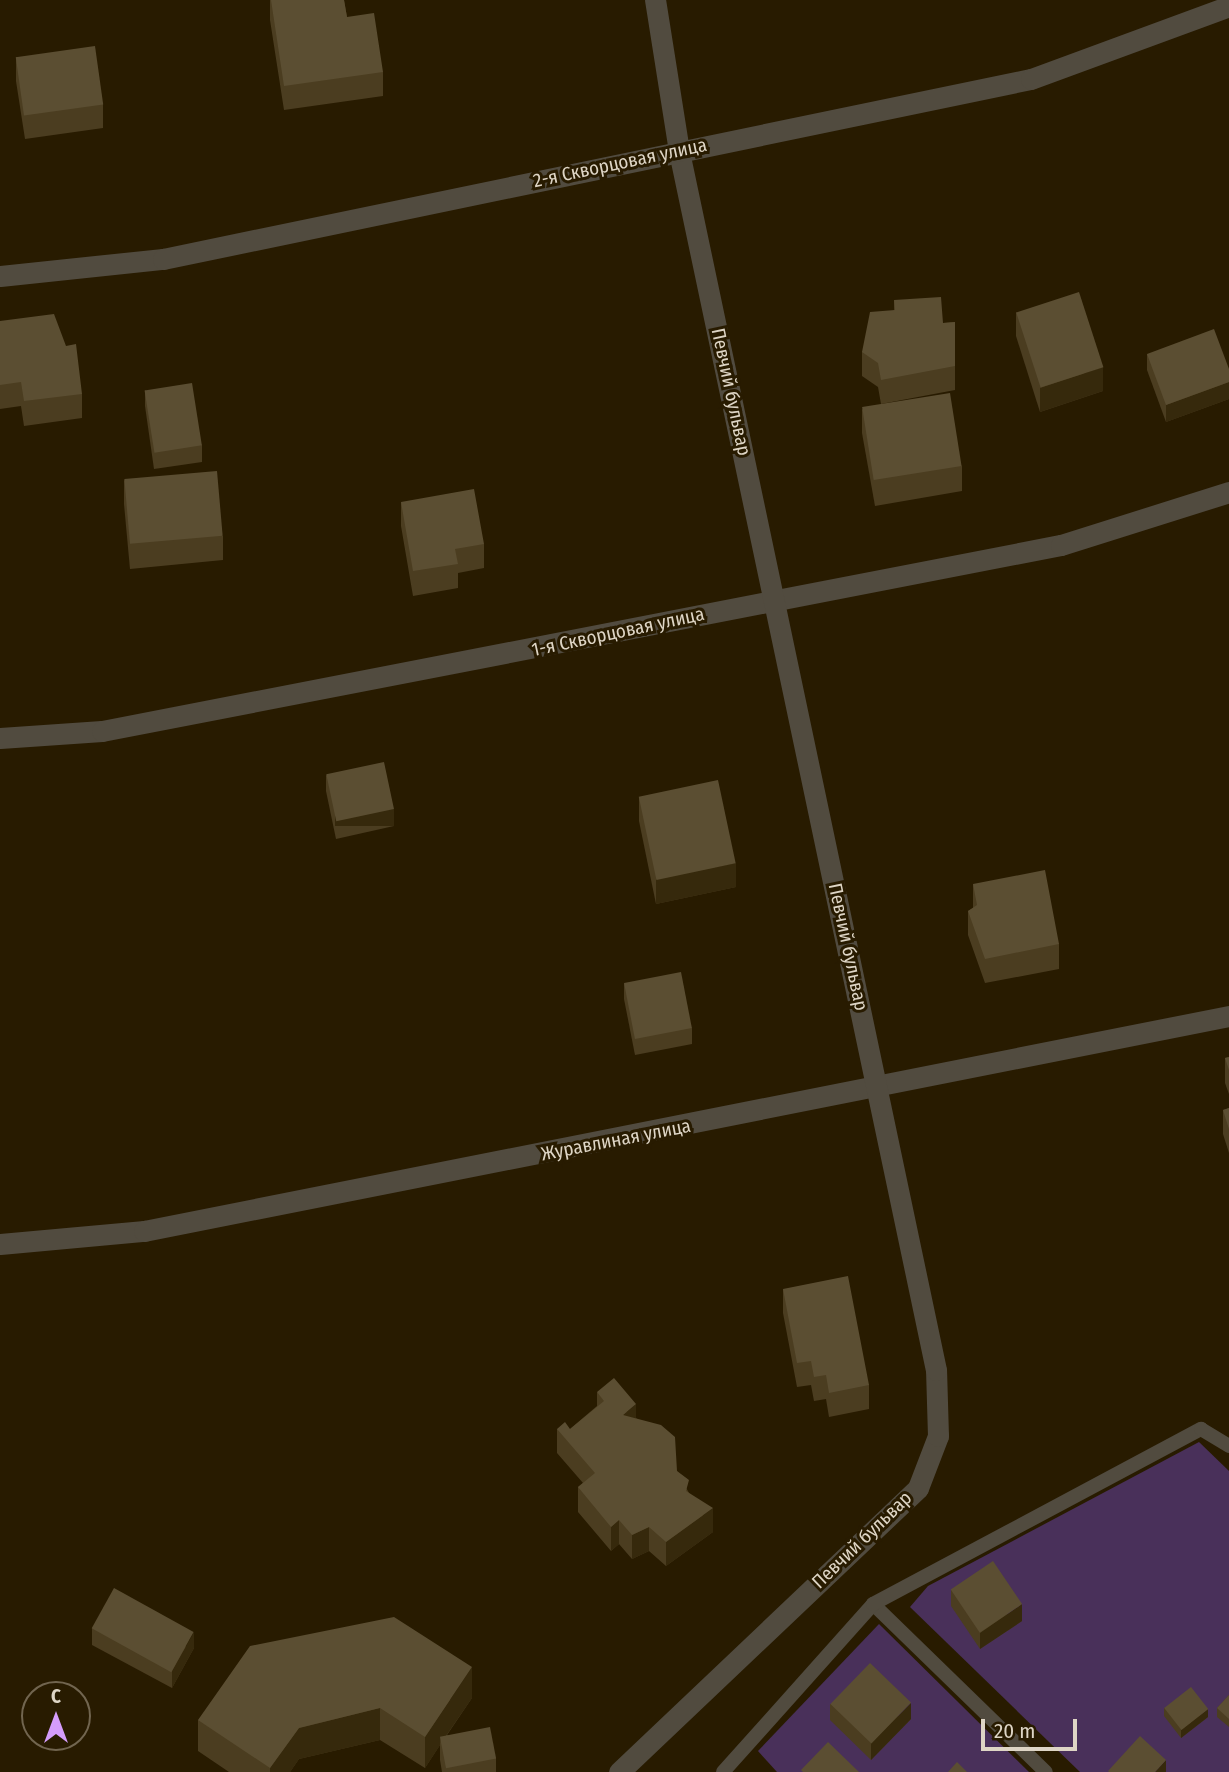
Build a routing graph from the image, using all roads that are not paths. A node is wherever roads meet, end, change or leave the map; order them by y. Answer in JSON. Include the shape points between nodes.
{"nodes":[{"id":1,"x":655,"y":0,"type":"edge"},
{"id":2,"x":1229,"y":6,"type":"edge"},
{"id":3,"x":678,"y":151,"type":"junction"},
{"id":4,"x":0,"y":276,"type":"edge"},
{"id":5,"x":1229,"y":492,"type":"edge"},
{"id":6,"x":776,"y":599,"type":"junction"},
{"id":7,"x":0,"y":738,"type":"edge"},
{"id":8,"x":1229,"y":1016,"type":"edge"},
{"id":9,"x":878,"y":1090,"type":"junction"},
{"id":10,"x":0,"y":1244,"type":"edge"},
{"id":11,"x":1229,"y":1447,"type":"edge"},
{"id":12,"x":873,"y":1604,"type":"junction"},
{"id":13,"x":619,"y":1772,"type":"edge"},
{"id":14,"x":723,"y":1772,"type":"edge"},
{"id":15,"x":1045,"y":1772,"type":"edge"}],
"edges":[{"from":1,"to":3,"type":"street","name":"Певчий бульвар"},
{"from":2,"to":3,"type":"street","name":"2-я Скворцовая улица","via":[[1031,79]]},
{"from":3,"to":4,"type":"street","name":"2-я Скворцовая улица","via":[[163,259]]},
{"from":3,"to":6,"type":"street","name":"Певчий бульвар"},
{"from":5,"to":6,"type":"street","name":"1-я Скворцовая улица","via":[[1061,545]]},
{"from":6,"to":7,"type":"street","name":"1-я Скворцовая улица","via":[[102,732]]},
{"from":6,"to":9,"type":"street","name":"Певчий бульвар"},
{"from":8,"to":9,"type":"street","name":"Журавлиная улица"},
{"from":9,"to":10,"type":"street","name":"Журавлиная улица","via":[[144,1231]]},
{"from":9,"to":13,"type":"street","name":"Певчий бульвар","via":[[936,1370],[938,1436],[918,1488]]},
{"from":11,"to":12,"type":"lane","via":[[1201,1429]]},
{"from":12,"to":14,"type":"lane"},
{"from":12,"to":15,"type":"lane"}]}
